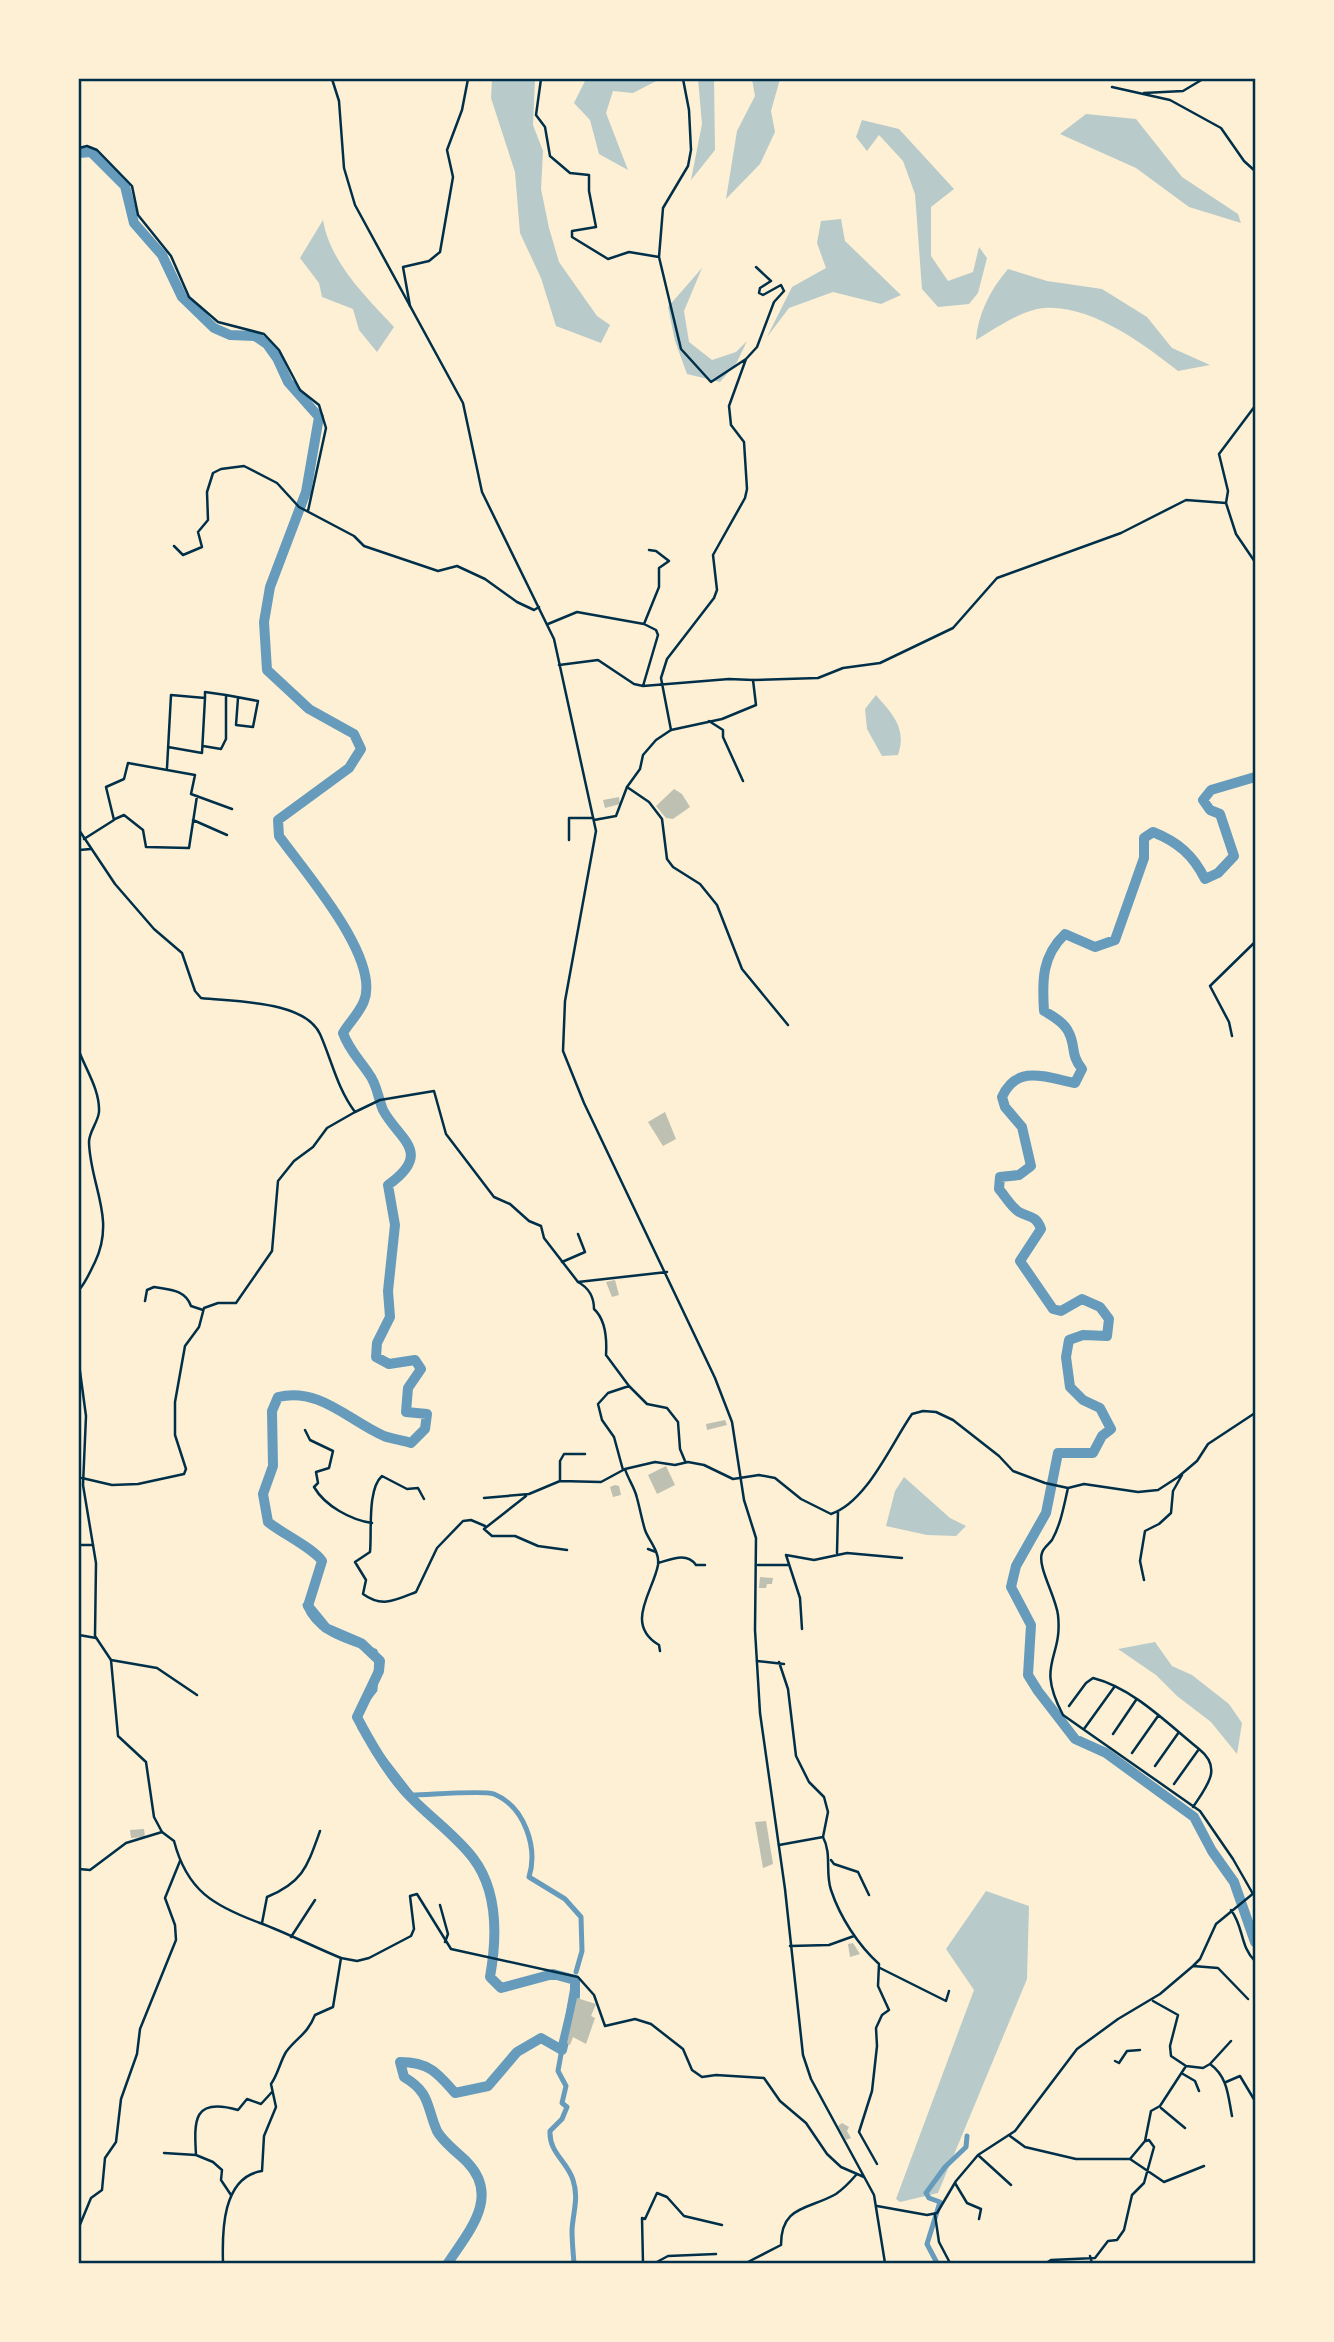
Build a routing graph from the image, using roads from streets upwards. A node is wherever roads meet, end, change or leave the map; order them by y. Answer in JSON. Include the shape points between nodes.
{"nodes":[{"id":1,"x":332,"y":79,"type":"edge"},
{"id":2,"x":468,"y":79,"type":"edge"},
{"id":3,"x":541,"y":79,"type":"edge"},
{"id":4,"x":683,"y":79,"type":"edge"},
{"id":5,"x":1203,"y":79,"type":"edge"},
{"id":6,"x":1112,"y":87,"type":"dead end"},
{"id":7,"x":1141,"y":94,"type":"junction"},
{"id":8,"x":79,"y":148,"type":"edge"},
{"id":9,"x":1255,"y":171,"type":"edge"},
{"id":10,"x":659,"y":257,"type":"junction"},
{"id":11,"x":756,"y":267,"type":"dead end"},
{"id":12,"x":410,"y":306,"type":"junction"},
{"id":13,"x":746,"y":359,"type":"junction"},
{"id":14,"x":1255,"y":406,"type":"edge"},
{"id":15,"x":1226,"y":503,"type":"junction"},
{"id":16,"x":308,"y":511,"type":"junction"},
{"id":17,"x":174,"y":546,"type":"dead end"},
{"id":18,"x":649,"y":550,"type":"dead end"},
{"id":19,"x":1255,"y":562,"type":"edge"},
{"id":20,"x":539,"y":607,"type":"junction"},
{"id":21,"x":548,"y":624,"type":"junction"},
{"id":22,"x":644,"y":624,"type":"junction"},
{"id":23,"x":559,"y":665,"type":"junction"},
{"id":24,"x":753,"y":680,"type":"junction"},
{"id":25,"x":663,"y":685,"type":"junction"},
{"id":26,"x":643,"y":686,"type":"junction"},
{"id":27,"x":226,"y":695,"type":"junction"},
{"id":28,"x":205,"y":698,"type":"junction"},
{"id":29,"x":238,"y":698,"type":"junction"},
{"id":30,"x":709,"y":721,"type":"junction"},
{"id":31,"x":671,"y":730,"type":"junction"},
{"id":32,"x":202,"y":746,"type":"junction"},
{"id":33,"x":168,"y":747,"type":"junction"},
{"id":34,"x":167,"y":768,"type":"junction"},
{"id":35,"x":743,"y":780,"type":"dead end"},
{"id":36,"x":627,"y":787,"type":"junction"},
{"id":37,"x":197,"y":796,"type":"junction"},
{"id":38,"x":232,"y":810,"type":"dead end"},
{"id":39,"x":594,"y":819,"type":"junction"},
{"id":40,"x":114,"y":820,"type":"junction"},
{"id":41,"x":193,"y":820,"type":"junction"},
{"id":42,"x":79,"y":830,"type":"edge"},
{"id":43,"x":227,"y":835,"type":"dead end"},
{"id":44,"x":84,"y":839,"type":"junction"},
{"id":45,"x":569,"y":840,"type":"dead end"},
{"id":46,"x":91,"y":849,"type":"junction"},
{"id":47,"x":79,"y":850,"type":"edge"},
{"id":48,"x":1255,"y":942,"type":"edge"},
{"id":49,"x":788,"y":1025,"type":"dead end"},
{"id":50,"x":1232,"y":1036,"type":"dead end"},
{"id":51,"x":79,"y":1051,"type":"edge"},
{"id":52,"x":355,"y":1112,"type":"junction"},
{"id":53,"x":578,"y":1234,"type":"dead end"},
{"id":54,"x":562,"y":1262,"type":"junction"},
{"id":55,"x":667,"y":1272,"type":"junction"},
{"id":56,"x":578,"y":1282,"type":"junction"},
{"id":57,"x":79,"y":1290,"type":"edge"},
{"id":58,"x":145,"y":1301,"type":"dead end"},
{"id":59,"x":203,"y":1310,"type":"junction"},
{"id":60,"x":79,"y":1364,"type":"edge"},
{"id":61,"x":629,"y":1387,"type":"junction"},
{"id":62,"x":1255,"y":1413,"type":"edge"},
{"id":63,"x":305,"y":1430,"type":"dead end"},
{"id":64,"x":585,"y":1454,"type":"dead end"},
{"id":65,"x":688,"y":1462,"type":"junction"},
{"id":66,"x":624,"y":1469,"type":"junction"},
{"id":67,"x":1185,"y":1472,"type":"junction"},
{"id":68,"x":82,"y":1478,"type":"junction"},
{"id":69,"x":740,"y":1479,"type":"junction"},
{"id":70,"x":560,"y":1481,"type":"junction"},
{"id":71,"x":1068,"y":1488,"type":"junction"},
{"id":72,"x":529,"y":1494,"type":"junction"},
{"id":73,"x":484,"y":1498,"type":"dead end"},
{"id":74,"x":424,"y":1499,"type":"dead end"},
{"id":75,"x":838,"y":1511,"type":"junction"},
{"id":76,"x":372,"y":1523,"type":"junction"},
{"id":77,"x":485,"y":1526,"type":"junction"},
{"id":78,"x":79,"y":1545,"type":"edge"},
{"id":79,"x":93,"y":1545,"type":"junction"},
{"id":80,"x":648,"y":1549,"type":"dead end"},
{"id":81,"x":567,"y":1550,"type":"dead end"},
{"id":82,"x":656,"y":1552,"type":"junction"},
{"id":83,"x":837,"y":1553,"type":"junction"},
{"id":84,"x":902,"y":1558,"type":"dead end"},
{"id":85,"x":658,"y":1563,"type":"junction"},
{"id":86,"x":705,"y":1565,"type":"dead end"},
{"id":87,"x":758,"y":1565,"type":"junction"},
{"id":88,"x":788,"y":1565,"type":"junction"},
{"id":89,"x":1144,"y":1580,"type":"dead end"},
{"id":90,"x":803,"y":1629,"type":"dead end"},
{"id":91,"x":79,"y":1635,"type":"edge"},
{"id":92,"x":96,"y":1639,"type":"junction"},
{"id":93,"x":660,"y":1651,"type":"dead end"},
{"id":94,"x":111,"y":1660,"type":"junction"},
{"id":95,"x":757,"y":1661,"type":"junction"},
{"id":96,"x":779,"y":1662,"type":"junction"},
{"id":97,"x":784,"y":1664,"type":"dead end"},
{"id":98,"x":1115,"y":1686,"type":"junction"},
{"id":99,"x":197,"y":1695,"type":"dead end"},
{"id":100,"x":1136,"y":1700,"type":"junction"},
{"id":101,"x":1069,"y":1706,"type":"dead end"},
{"id":102,"x":1158,"y":1716,"type":"junction"},
{"id":103,"x":1084,"y":1730,"type":"junction"},
{"id":104,"x":1179,"y":1732,"type":"junction"},
{"id":105,"x":1112,"y":1734,"type":"dead end"},
{"id":106,"x":1199,"y":1749,"type":"junction"},
{"id":107,"x":1132,"y":1753,"type":"dead end"},
{"id":108,"x":1155,"y":1766,"type":"dead end"},
{"id":109,"x":1174,"y":1784,"type":"dead end"},
{"id":110,"x":1193,"y":1807,"type":"junction"},
{"id":111,"x":320,"y":1831,"type":"dead end"},
{"id":112,"x":162,"y":1832,"type":"junction"},
{"id":113,"x":823,"y":1836,"type":"junction"},
{"id":114,"x":779,"y":1845,"type":"junction"},
{"id":115,"x":829,"y":1857,"type":"junction"},
{"id":116,"x":180,"y":1861,"type":"junction"},
{"id":117,"x":79,"y":1869,"type":"edge"},
{"id":118,"x":1254,"y":1893,"type":"edge"},
{"id":119,"x":869,"y":1895,"type":"dead end"},
{"id":120,"x":315,"y":1900,"type":"dead end"},
{"id":121,"x":440,"y":1905,"type":"dead end"},
{"id":122,"x":1231,"y":1910,"type":"junction"},
{"id":123,"x":262,"y":1923,"type":"junction"},
{"id":124,"x":854,"y":1936,"type":"junction"},
{"id":125,"x":290,"y":1937,"type":"junction"},
{"id":126,"x":445,"y":1942,"type":"junction"},
{"id":127,"x":790,"y":1946,"type":"junction"},
{"id":128,"x":341,"y":1958,"type":"junction"},
{"id":129,"x":1255,"y":1961,"type":"edge"},
{"id":130,"x":1193,"y":1966,"type":"junction"},
{"id":131,"x":880,"y":1968,"type":"junction"},
{"id":132,"x":949,"y":1991,"type":"dead end"},
{"id":133,"x":1248,"y":1999,"type":"dead end"},
{"id":134,"x":1151,"y":2000,"type":"junction"},
{"id":135,"x":1231,"y":2041,"type":"dead end"},
{"id":136,"x":1140,"y":2050,"type":"dead end"},
{"id":137,"x":1115,"y":2061,"type":"dead end"},
{"id":138,"x":1210,"y":2064,"type":"junction"},
{"id":139,"x":1186,"y":2066,"type":"junction"},
{"id":140,"x":1182,"y":2073,"type":"junction"},
{"id":141,"x":1226,"y":2081,"type":"junction"},
{"id":142,"x":1199,"y":2091,"type":"dead end"},
{"id":143,"x":272,"y":2092,"type":"junction"},
{"id":144,"x":1255,"y":2101,"type":"edge"},
{"id":145,"x":1160,"y":2106,"type":"junction"},
{"id":146,"x":1232,"y":2116,"type":"dead end"},
{"id":147,"x":1185,"y":2128,"type":"dead end"},
{"id":148,"x":1010,"y":2136,"type":"junction"},
{"id":149,"x":1145,"y":2141,"type":"junction"},
{"id":150,"x":164,"y":2153,"type":"dead end"},
{"id":151,"x":196,"y":2155,"type":"junction"},
{"id":152,"x":978,"y":2155,"type":"junction"},
{"id":153,"x":1130,"y":2159,"type":"junction"},
{"id":154,"x":877,"y":2164,"type":"dead end"},
{"id":155,"x":1203,"y":2166,"type":"dead end"},
{"id":156,"x":1149,"y":2170,"type":"junction"},
{"id":157,"x":856,"y":2175,"type":"junction"},
{"id":158,"x":864,"y":2177,"type":"junction"},
{"id":159,"x":955,"y":2183,"type":"junction"},
{"id":160,"x":1011,"y":2185,"type":"dead end"},
{"id":161,"x":231,"y":2194,"type":"junction"},
{"id":162,"x":877,"y":2206,"type":"junction"},
{"id":163,"x":935,"y":2215,"type":"junction"},
{"id":164,"x":979,"y":2219,"type":"dead end"},
{"id":165,"x":722,"y":2225,"type":"dead end"},
{"id":166,"x":79,"y":2227,"type":"edge"},
{"id":167,"x":716,"y":2254,"type":"dead end"},
{"id":168,"x":1090,"y":2256,"type":"junction"},
{"id":169,"x":1059,"y":2262,"type":"edge"},
{"id":170,"x":223,"y":2263,"type":"edge"},
{"id":171,"x":643,"y":2263,"type":"edge"},
{"id":172,"x":655,"y":2263,"type":"edge"},
{"id":173,"x":746,"y":2263,"type":"edge"},
{"id":174,"x":885,"y":2263,"type":"edge"},
{"id":175,"x":950,"y":2263,"type":"edge"},
{"id":176,"x":1046,"y":2263,"type":"edge"},
{"id":177,"x":1092,"y":2263,"type":"edge"}],
"edges":[{"from":1,"to":12,"type":"street","via":[[339,102],[344,168],[355,205]]},
{"from":2,"to":12,"type":"street","via":[[447,150],[453,177],[440,252],[429,261],[403,267]]},
{"from":3,"to":10,"type":"street","via":[[536,115],[545,127],[550,156],[570,173],[589,175],[596,227],[572,231],[572,237],[608,259],[629,253]]},
{"from":4,"to":10,"type":"street","via":[[691,150],[688,166],[663,208]]},
{"from":5,"to":7,"type":"street","via":[[1183,91]]},
{"from":6,"to":7,"type":"street"},
{"from":7,"to":9,"type":"street","via":[[1170,100],[1221,128]]},
{"from":8,"to":16,"type":"street","via":[[97,150],[132,186],[138,215],[171,256],[189,297],[218,322],[264,334],[300,390],[319,405],[326,428]]},
{"from":10,"to":13,"type":"street","via":[[681,349],[698,371],[711,382]]},
{"from":11,"to":13,"type":"street","via":[[771,281],[759,293],[782,285],[783,291],[774,302],[757,347]]},
{"from":12,"to":20,"type":"street","via":[[463,403],[478,482]]},
{"from":13,"to":25,"type":"street","via":[[729,406],[731,425],[744,442],[745,498],[713,555],[714,598],[667,659]]},
{"from":14,"to":15,"type":"street","via":[[1219,454],[1228,491]]},
{"from":15,"to":19,"type":"street","via":[[1236,534]]},
{"from":15,"to":24,"type":"street","via":[[1186,500],[1121,533],[997,578],[953,628],[905,653],[818,678]]},
{"from":16,"to":17,"type":"street","via":[[254,468],[221,468],[213,473],[207,492],[208,520],[198,532],[202,547],[183,555]]},
{"from":16,"to":20,"type":"street","via":[[364,545],[438,571],[457,566],[517,602],[534,610]]},
{"from":18,"to":22,"type":"street","via":[[669,561],[659,568],[659,587]]},
{"from":20,"to":21,"type":"street"},
{"from":21,"to":22,"type":"street","via":[[577,612]]},
{"from":21,"to":23,"type":"street"},
{"from":22,"to":26,"type":"street","via":[[658,633]]},
{"from":23,"to":26,"type":"street","via":[[598,660]]},
{"from":23,"to":39,"type":"street"},
{"from":24,"to":25,"type":"street"},
{"from":24,"to":30,"type":"street","via":[[756,705]]},
{"from":25,"to":26,"type":"street"},
{"from":25,"to":31,"type":"street"},
{"from":27,"to":28,"type":"street","via":[[205,692]]},
{"from":27,"to":29,"type":"street"},
{"from":27,"to":32,"type":"street","via":[[226,739],[221,749]]},
{"from":28,"to":32,"type":"street"},
{"from":28,"to":33,"type":"street","via":[[171,695]]},
{"from":29,"to":29,"type":"street","via":[[236,725],[253,727],[258,701]]},
{"from":30,"to":31,"type":"street"},
{"from":30,"to":35,"type":"street","via":[[723,730]]},
{"from":31,"to":36,"type":"street","via":[[648,747]]},
{"from":32,"to":33,"type":"street","via":[[202,752]]},
{"from":33,"to":34,"type":"street"},
{"from":34,"to":37,"type":"street","via":[[195,775],[191,794]]},
{"from":34,"to":40,"type":"street","via":[[128,763],[124,779],[106,788]]},
{"from":36,"to":39,"type":"street","via":[[616,817]]},
{"from":36,"to":49,"type":"street","via":[[649,802],[662,819],[667,859],[701,884],[717,905],[742,969]]},
{"from":37,"to":38,"type":"street"},
{"from":37,"to":41,"type":"street"},
{"from":39,"to":45,"type":"street","via":[[569,818]]},
{"from":39,"to":55,"type":"street","via":[[562,1021],[564,1051],[584,1103]]},
{"from":40,"to":41,"type":"street","via":[[124,815],[143,830],[146,847],[189,848]]},
{"from":40,"to":44,"type":"street"},
{"from":41,"to":43,"type":"street"},
{"from":42,"to":44,"type":"street"},
{"from":44,"to":46,"type":"street"},
{"from":46,"to":47,"type":"street"},
{"from":46,"to":52,"type":"street","via":[[154,929],[182,953],[201,998],[283,1007],[313,1024],[337,1084]]},
{"from":48,"to":50,"type":"street","via":[[1210,986]]},
{"from":51,"to":57,"type":"street","via":[[98,1098],[99,1114],[89,1139],[105,1221],[97,1257]]},
{"from":52,"to":54,"type":"street","via":[[380,1100],[434,1091],[446,1134],[494,1197],[541,1226]]},
{"from":52,"to":59,"type":"street","via":[[327,1128],[278,1181],[272,1251],[236,1303],[210,1304]]},
{"from":53,"to":54,"type":"street","via":[[585,1252]]},
{"from":54,"to":56,"type":"street"},
{"from":55,"to":56,"type":"street"},
{"from":55,"to":69,"type":"street","via":[[729,1410]]},
{"from":56,"to":61,"type":"street","via":[[594,1300],[607,1338],[606,1354]]},
{"from":58,"to":59,"type":"street","via":[[147,1290],[154,1287],[179,1292],[191,1306]]},
{"from":59,"to":68,"type":"street","via":[[199,1326],[185,1346],[176,1394],[174,1420],[184,1474],[138,1484],[112,1485]]},
{"from":60,"to":68,"type":"street","via":[[86,1416]]},
{"from":61,"to":65,"type":"street","via":[[647,1404],[667,1408],[678,1422],[680,1449]]},
{"from":61,"to":66,"type":"street","via":[[608,1393],[598,1404]]},
{"from":62,"to":67,"type":"street","via":[[1208,1444]]},
{"from":63,"to":76,"type":"street","via":[[310,1440],[333,1451],[329,1468],[316,1472],[314,1487],[319,1496],[357,1521]]},
{"from":64,"to":70,"type":"street","via":[[564,1454]]},
{"from":65,"to":66,"type":"street","via":[[655,1462]]},
{"from":65,"to":69,"type":"street"},
{"from":66,"to":70,"type":"street","via":[[601,1482]]},
{"from":66,"to":82,"type":"street"},
{"from":67,"to":71,"type":"street","via":[[1152,1491],[1126,1492],[1084,1484]]},
{"from":67,"to":89,"type":"street","via":[[1173,1492],[1171,1513],[1145,1531],[1140,1561]]},
{"from":68,"to":79,"type":"street"},
{"from":69,"to":75,"type":"street","via":[[775,1478],[801,1499],[831,1514]]},
{"from":69,"to":87,"type":"street","via":[[757,1538]]},
{"from":70,"to":72,"type":"street"},
{"from":71,"to":75,"type":"street","via":[[1013,1471],[953,1420],[923,1410],[912,1414],[866,1485]]},
{"from":71,"to":103,"type":"street","via":[[1058,1525],[1041,1553],[1059,1618],[1049,1684],[1063,1715]]},
{"from":72,"to":73,"type":"street"},
{"from":72,"to":77,"type":"street"},
{"from":74,"to":76,"type":"street","via":[[418,1488],[407,1489],[382,1476],[373,1487]]},
{"from":75,"to":83,"type":"street"},
{"from":76,"to":77,"type":"street","via":[[370,1552],[355,1562],[366,1580],[363,1594],[381,1603],[416,1592],[437,1548],[463,1521]]},
{"from":77,"to":81,"type":"street","via":[[492,1536],[515,1536],[538,1546]]},
{"from":78,"to":79,"type":"street"},
{"from":79,"to":92,"type":"street"},
{"from":80,"to":82,"type":"street"},
{"from":82,"to":85,"type":"street"},
{"from":83,"to":84,"type":"street"},
{"from":83,"to":88,"type":"street","via":[[814,1560],[786,1555]]},
{"from":85,"to":86,"type":"street","via":[[683,1557]]},
{"from":85,"to":93,"type":"street","via":[[642,1621],[648,1638]]},
{"from":87,"to":88,"type":"street"},
{"from":87,"to":95,"type":"street"},
{"from":88,"to":90,"type":"street","via":[[800,1598]]},
{"from":91,"to":92,"type":"street"},
{"from":92,"to":94,"type":"street"},
{"from":94,"to":99,"type":"street","via":[[157,1668]]},
{"from":94,"to":112,"type":"street","via":[[118,1736],[146,1762],[152,1810]]},
{"from":95,"to":96,"type":"street"},
{"from":95,"to":114,"type":"street"},
{"from":96,"to":97,"type":"street"},
{"from":96,"to":113,"type":"street","via":[[788,1689],[796,1756],[809,1782],[824,1797],[828,1812]]},
{"from":98,"to":100,"type":"street"},
{"from":98,"to":101,"type":"street","via":[[1093,1678]]},
{"from":98,"to":103,"type":"street"},
{"from":100,"to":102,"type":"street"},
{"from":100,"to":105,"type":"street"},
{"from":102,"to":104,"type":"street"},
{"from":102,"to":107,"type":"street"},
{"from":103,"to":110,"type":"street"},
{"from":104,"to":106,"type":"street"},
{"from":104,"to":108,"type":"street"},
{"from":106,"to":109,"type":"street"},
{"from":106,"to":110,"type":"street","via":[[1210,1758],[1212,1779]]},
{"from":110,"to":118,"type":"street"},
{"from":111,"to":123,"type":"street","via":[[304,1872],[289,1888],[267,1897]]},
{"from":112,"to":116,"type":"street","via":[[174,1841]]},
{"from":112,"to":117,"type":"street","via":[[126,1843],[90,1870]]},
{"from":113,"to":114,"type":"street"},
{"from":113,"to":115,"type":"street"},
{"from":114,"to":127,"type":"street"},
{"from":115,"to":119,"type":"street","via":[[834,1864],[858,1872]]},
{"from":115,"to":124,"type":"street","via":[[832,1891]]},
{"from":116,"to":123,"type":"street","via":[[193,1883],[218,1905]]},
{"from":116,"to":166,"type":"street","via":[[165,1898],[176,1940],[140,2029],[137,2054],[121,2099],[116,2142],[105,2158],[102,2190],[91,2198]]},
{"from":118,"to":122,"type":"street"},
{"from":120,"to":125,"type":"street"},
{"from":121,"to":126,"type":"street","via":[[448,1934]]},
{"from":122,"to":129,"type":"street","via":[[1241,1925],[1247,1954]]},
{"from":122,"to":130,"type":"street","via":[[1216,1924]]},
{"from":123,"to":125,"type":"street"},
{"from":124,"to":127,"type":"street","via":[[829,1945]]},
{"from":124,"to":131,"type":"street"},
{"from":125,"to":128,"type":"street"},
{"from":126,"to":128,"type":"street","via":[[413,1894],[411,1936],[369,1958]]},
{"from":126,"to":157,"type":"street","via":[[456,1951],[578,1977],[594,1995],[603,2024],[635,2019],[651,2024],[683,2049],[697,2075],[764,2078],[780,2101],[806,2123],[827,2154]]},
{"from":127,"to":158,"type":"street","via":[[805,2067]]},
{"from":128,"to":143,"type":"street","via":[[333,2007],[314,2015],[307,2033],[285,2053]]},
{"from":130,"to":133,"type":"street","via":[[1218,1968]]},
{"from":130,"to":134,"type":"street"},
{"from":131,"to":132,"type":"street","via":[[946,2001]]},
{"from":131,"to":154,"type":"street","via":[[878,1986],[890,2010],[876,2028],[872,2091],[859,2132]]},
{"from":134,"to":139,"type":"street","via":[[1178,2015],[1171,2056]]},
{"from":134,"to":148,"type":"street","via":[[1077,2049]]},
{"from":135,"to":138,"type":"street"},
{"from":136,"to":137,"type":"street","via":[[1127,2051],[1119,2063]]},
{"from":138,"to":139,"type":"street"},
{"from":138,"to":141,"type":"street"},
{"from":139,"to":140,"type":"street"},
{"from":140,"to":142,"type":"street","via":[[1195,2081]]},
{"from":140,"to":145,"type":"street"},
{"from":141,"to":144,"type":"street","via":[[1240,2077]]},
{"from":141,"to":146,"type":"street"},
{"from":143,"to":151,"type":"street","via":[[261,2104],[247,2099],[238,2110],[220,2105],[200,2113],[194,2121]]},
{"from":143,"to":161,"type":"street","via":[[276,2107],[264,2136],[262,2171],[249,2173]]},
{"from":145,"to":147,"type":"street"},
{"from":145,"to":149,"type":"street","via":[[1151,2110]]},
{"from":148,"to":152,"type":"street"},
{"from":148,"to":153,"type":"street","via":[[1025,2147],[1076,2159]]},
{"from":149,"to":153,"type":"street"},
{"from":149,"to":156,"type":"street","via":[[1154,2147]]},
{"from":150,"to":151,"type":"street"},
{"from":151,"to":161,"type":"street","via":[[222,2169],[221,2180]]},
{"from":152,"to":159,"type":"street"},
{"from":152,"to":160,"type":"street"},
{"from":153,"to":156,"type":"street"},
{"from":155,"to":156,"type":"street","via":[[1164,2182]]},
{"from":156,"to":168,"type":"street","via":[[1132,2195],[1124,2230],[1095,2258]]},
{"from":157,"to":158,"type":"street"},
{"from":157,"to":173,"type":"street","via":[[838,2193],[806,2205],[785,2220],[781,2245]]},
{"from":158,"to":162,"type":"street"},
{"from":159,"to":163,"type":"street"},
{"from":159,"to":164,"type":"street","via":[[968,2203],[981,2209]]},
{"from":161,"to":170,"type":"street","via":[[221,2237]]},
{"from":162,"to":163,"type":"street"},
{"from":162,"to":174,"type":"street"},
{"from":163,"to":175,"type":"street","via":[[939,2242]]},
{"from":165,"to":171,"type":"street","via":[[684,2216],[657,2193],[642,2218]]},
{"from":167,"to":172,"type":"street","via":[[668,2256]]},
{"from":168,"to":169,"type":"street"},
{"from":168,"to":177,"type":"street"},
{"from":169,"to":176,"type":"street"}]}
